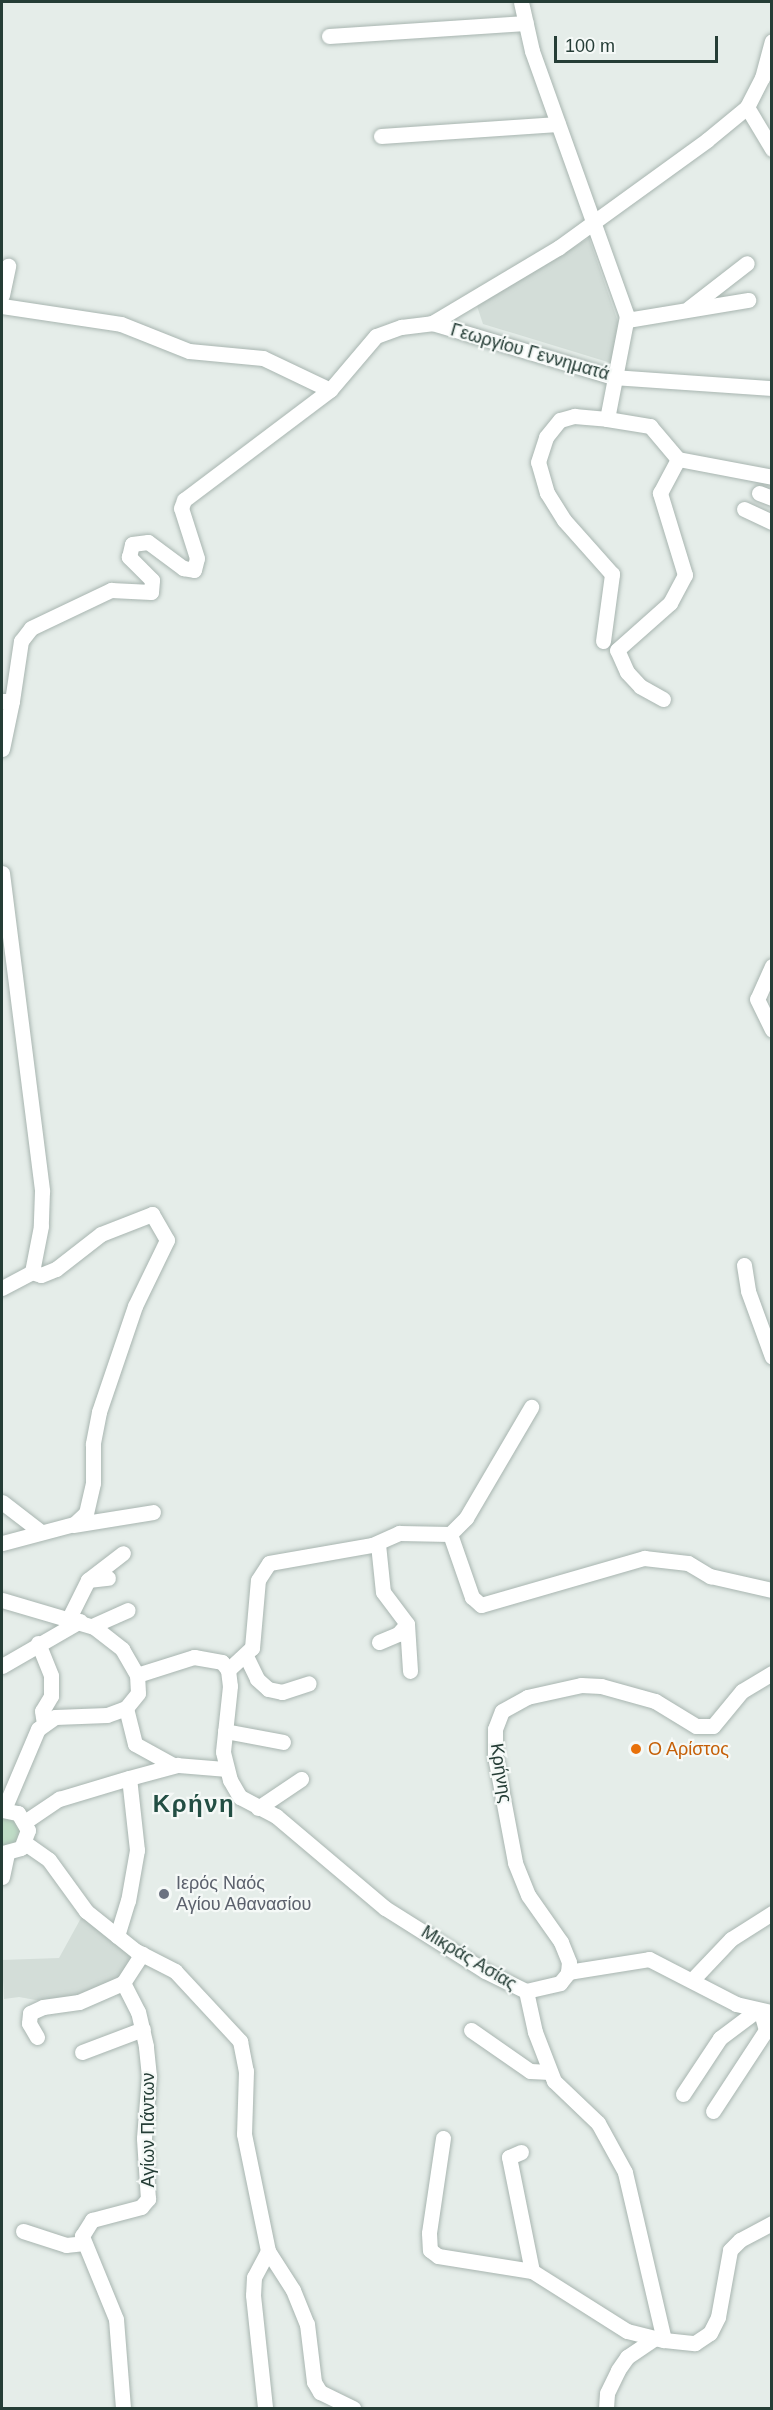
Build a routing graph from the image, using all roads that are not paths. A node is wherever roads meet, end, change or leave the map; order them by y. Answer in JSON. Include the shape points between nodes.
{"nodes":[{"id":1,"x":521,"y":2,"type":"edge"},
{"id":2,"x":526,"y":23,"type":"junction"},
{"id":3,"x":329,"y":36,"type":"dead end"},
{"id":4,"x":771,"y":41,"type":"edge"},
{"id":5,"x":747,"y":107,"type":"junction"},
{"id":6,"x":558,"y":124,"type":"junction"},
{"id":7,"x":381,"y":136,"type":"dead end"},
{"id":8,"x":771,"y":149,"type":"edge"},
{"id":9,"x":591,"y":226,"type":"junction"},
{"id":10,"x":747,"y":263,"type":"dead end"},
{"id":11,"x":8,"y":266,"type":"dead end"},
{"id":12,"x":748,"y":300,"type":"dead end"},
{"id":13,"x":3,"y":305,"type":"edge"},
{"id":14,"x":687,"y":310,"type":"junction"},
{"id":15,"x":627,"y":320,"type":"junction"},
{"id":16,"x":432,"y":323,"type":"junction"},
{"id":17,"x":613,"y":377,"type":"junction"},
{"id":18,"x":771,"y":388,"type":"edge"},
{"id":19,"x":330,"y":390,"type":"junction"},
{"id":20,"x":607,"y":419,"type":"junction"},
{"id":21,"x":678,"y":459,"type":"junction"},
{"id":22,"x":771,"y":477,"type":"edge"},
{"id":23,"x":744,"y":509,"type":"dead end"},
{"id":24,"x":771,"y":522,"type":"edge"},
{"id":25,"x":603,"y":641,"type":"dead end"},
{"id":26,"x":663,"y":699,"type":"dead end"},
{"id":27,"x":7,"y":701,"type":"edge"},
{"id":28,"x":2,"y":748,"type":"edge"},
{"id":29,"x":2,"y":873,"type":"edge"},
{"id":30,"x":771,"y":966,"type":"edge"},
{"id":31,"x":771,"y":1030,"type":"edge"},
{"id":32,"x":744,"y":1265,"type":"dead end"},
{"id":33,"x":32,"y":1272,"type":"junction"},
{"id":34,"x":2,"y":1288,"type":"edge"},
{"id":35,"x":771,"y":1357,"type":"edge"},
{"id":36,"x":531,"y":1407,"type":"dead end"},
{"id":37,"x":2,"y":1502,"type":"edge"},
{"id":38,"x":153,"y":1512,"type":"dead end"},
{"id":39,"x":67,"y":1525,"type":"junction"},
{"id":40,"x":41,"y":1532,"type":"junction"},
{"id":41,"x":450,"y":1534,"type":"junction"},
{"id":42,"x":2,"y":1543,"type":"edge"},
{"id":43,"x":378,"y":1544,"type":"junction"},
{"id":44,"x":123,"y":1553,"type":"dead end"},
{"id":45,"x":108,"y":1578,"type":"dead end"},
{"id":46,"x":88,"y":1580,"type":"junction"},
{"id":47,"x":771,"y":1590,"type":"edge"},
{"id":48,"x":2,"y":1600,"type":"edge"},
{"id":49,"x":128,"y":1610,"type":"dead end"},
{"id":50,"x":80,"y":1621,"type":"junction"},
{"id":51,"x":407,"y":1624,"type":"junction"},
{"id":52,"x":379,"y":1642,"type":"dead end"},
{"id":53,"x":39,"y":1643,"type":"junction"},
{"id":54,"x":246,"y":1656,"type":"junction"},
{"id":55,"x":2,"y":1666,"type":"edge"},
{"id":56,"x":228,"y":1670,"type":"junction"},
{"id":57,"x":410,"y":1671,"type":"dead end"},
{"id":58,"x":771,"y":1673,"type":"edge"},
{"id":59,"x":137,"y":1676,"type":"junction"},
{"id":60,"x":309,"y":1683,"type":"dead end"},
{"id":61,"x":126,"y":1708,"type":"junction"},
{"id":62,"x":44,"y":1723,"type":"junction"},
{"id":63,"x":225,"y":1731,"type":"junction"},
{"id":64,"x":283,"y":1742,"type":"dead end"},
{"id":65,"x":173,"y":1765,"type":"junction"},
{"id":66,"x":226,"y":1769,"type":"junction"},
{"id":67,"x":129,"y":1778,"type":"junction"},
{"id":68,"x":301,"y":1779,"type":"dead end"},
{"id":69,"x":258,"y":1808,"type":"junction"},
{"id":70,"x":3,"y":1810,"type":"edge"},
{"id":71,"x":26,"y":1821,"type":"junction"},
{"id":72,"x":25,"y":1843,"type":"junction"},
{"id":73,"x":4,"y":1853,"type":"edge"},
{"id":74,"x":2,"y":1877,"type":"edge"},
{"id":75,"x":771,"y":1913,"type":"edge"},
{"id":76,"x":117,"y":1936,"type":"junction"},
{"id":77,"x":142,"y":1954,"type":"junction"},
{"id":78,"x":568,"y":1971,"type":"junction"},
{"id":79,"x":693,"y":1979,"type":"junction"},
{"id":80,"x":123,"y":1983,"type":"junction"},
{"id":81,"x":526,"y":1991,"type":"junction"},
{"id":82,"x":763,"y":2012,"type":"edge"},
{"id":83,"x":143,"y":2029,"type":"junction"},
{"id":84,"x":471,"y":2030,"type":"dead end"},
{"id":85,"x":37,"y":2037,"type":"dead end"},
{"id":86,"x":82,"y":2052,"type":"dead end"},
{"id":87,"x":550,"y":2072,"type":"junction"},
{"id":88,"x":683,"y":2094,"type":"dead end"},
{"id":89,"x":713,"y":2111,"type":"dead end"},
{"id":90,"x":443,"y":2138,"type":"dead end"},
{"id":91,"x":521,"y":2152,"type":"dead end"},
{"id":92,"x":771,"y":2223,"type":"edge"},
{"id":93,"x":23,"y":2231,"type":"dead end"},
{"id":94,"x":84,"y":2242,"type":"junction"},
{"id":95,"x":268,"y":2251,"type":"junction"},
{"id":96,"x":532,"y":2271,"type":"junction"},
{"id":97,"x":659,"y":2340,"type":"junction"},
{"id":98,"x":123,"y":2409,"type":"edge"},
{"id":99,"x":265,"y":2409,"type":"edge"},
{"id":100,"x":352,"y":2409,"type":"edge"},
{"id":101,"x":606,"y":2409,"type":"edge"}],
"edges":[{"from":1,"to":2,"type":"street"},
{"from":2,"to":3,"type":"street"},
{"from":2,"to":6,"type":"street"},
{"from":4,"to":5,"type":"street","via":[[762,78]]},
{"from":5,"to":8,"type":"street"},
{"from":5,"to":9,"type":"street"},
{"from":6,"to":7,"type":"street"},
{"from":6,"to":9,"type":"street"},
{"from":9,"to":15,"type":"street"},
{"from":9,"to":16,"type":"street"},
{"from":10,"to":14,"type":"street"},
{"from":11,"to":13,"type":"street"},
{"from":12,"to":14,"type":"street"},
{"from":13,"to":19,"type":"street","via":[[121,324],[189,351],[262,358]]},
{"from":14,"to":15,"type":"street"},
{"from":15,"to":17,"type":"street","via":[[622,355]]},
{"from":16,"to":17,"type":"street","name":"Γεωργίου Γεννηματά"},
{"from":16,"to":19,"type":"street","via":[[401,327],[376,336]]},
{"from":17,"to":18,"type":"street","name":"Γεωργίου Γεννηματά"},
{"from":17,"to":20,"type":"street"},
{"from":19,"to":27,"type":"street","via":[[184,500],[181,508],[197,558],[194,570],[183,568],[148,542],[138,541],[130,546],[129,557],[152,580],[151,591],[111,590],[27,631],[19,648]]},
{"from":20,"to":21,"type":"street","via":[[650,426]]},
{"from":20,"to":25,"type":"street","via":[[574,416],[560,420],[546,436],[538,462],[552,502],[612,574]]},
{"from":21,"to":22,"type":"street"},
{"from":21,"to":26,"type":"street","via":[[660,493],[685,575],[670,603],[617,650],[627,672],[640,686]]},
{"from":23,"to":24,"type":"street"},
{"from":27,"to":28,"type":"street"},
{"from":29,"to":33,"type":"street","via":[[42,1191],[42,1221]]},
{"from":30,"to":31,"type":"street","via":[[757,1002]]},
{"from":32,"to":35,"type":"street","via":[[748,1291]]},
{"from":33,"to":34,"type":"street"},
{"from":33,"to":39,"type":"street","via":[[39,1275],[52,1270],[101,1234],[152,1214],[167,1240],[135,1306],[99,1412],[88,1507],[81,1519]]},
{"from":36,"to":41,"type":"street","via":[[466,1518]]},
{"from":37,"to":40,"type":"street"},
{"from":38,"to":39,"type":"street"},
{"from":39,"to":40,"type":"street"},
{"from":40,"to":42,"type":"street"},
{"from":41,"to":43,"type":"street","via":[[399,1533]]},
{"from":41,"to":47,"type":"street","via":[[472,1597],[481,1605],[644,1558],[688,1563],[710,1576]]},
{"from":43,"to":51,"type":"street","via":[[383,1592]]},
{"from":43,"to":54,"type":"street","via":[[269,1563],[258,1580],[254,1639]]},
{"from":44,"to":46,"type":"street"},
{"from":45,"to":46,"type":"street"},
{"from":46,"to":50,"type":"street"},
{"from":48,"to":50,"type":"street"},
{"from":49,"to":50,"type":"street"},
{"from":50,"to":53,"type":"street"},
{"from":50,"to":59,"type":"street","via":[[122,1649]]},
{"from":51,"to":52,"type":"street","via":[[398,1634]]},
{"from":51,"to":57,"type":"street"},
{"from":53,"to":55,"type":"street"},
{"from":53,"to":62,"type":"street","via":[[51,1676],[51,1696],[42,1711]]},
{"from":54,"to":56,"type":"street"},
{"from":54,"to":60,"type":"street","via":[[257,1679],[268,1689],[282,1692]]},
{"from":56,"to":59,"type":"street","via":[[219,1660],[202,1656]]},
{"from":56,"to":63,"type":"street","name":"Μικράς Ασίας"},
{"from":58,"to":78,"type":"street","name":"Κρήνης","via":[[742,1691],[713,1726],[696,1726],[632,1692],[591,1685],[521,1699],[507,1706],[499,1716],[496,1766],[515,1862],[528,1895],[564,1947]]},
{"from":59,"to":61,"type":"street","via":[[138,1693]]},
{"from":61,"to":62,"type":"street","via":[[107,1715],[55,1717]]},
{"from":61,"to":65,"type":"street","via":[[135,1744]]},
{"from":62,"to":70,"type":"street","via":[[13,1780]]},
{"from":63,"to":64,"type":"street"},
{"from":63,"to":66,"type":"street","name":"Μικράς Ασίας"},
{"from":65,"to":66,"type":"street"},
{"from":65,"to":67,"type":"street"},
{"from":66,"to":69,"type":"street","name":"Μικράς Ασίας","via":[[237,1794]]},
{"from":67,"to":71,"type":"street","via":[[59,1799]]},
{"from":67,"to":76,"type":"street","via":[[136,1856]]},
{"from":68,"to":69,"type":"street"},
{"from":69,"to":81,"type":"street","name":"Μικράς Ασίας","via":[[282,1821],[376,1902],[486,1971]]},
{"from":70,"to":71,"type":"street","via":[[18,1812]]},
{"from":71,"to":72,"type":"street"},
{"from":72,"to":73,"type":"street"},
{"from":72,"to":76,"type":"street","via":[[49,1860],[86,1911]]},
{"from":73,"to":74,"type":"street"},
{"from":75,"to":79,"type":"street","via":[[731,1939]]},
{"from":76,"to":77,"type":"street"},
{"from":77,"to":80,"type":"street"},
{"from":77,"to":95,"type":"street","via":[[175,1971],[240,2041],[246,2071],[244,2134]]},
{"from":78,"to":79,"type":"street","via":[[644,1959]]},
{"from":78,"to":81,"type":"street","via":[[556,1985]]},
{"from":79,"to":82,"type":"street"},
{"from":80,"to":83,"type":"street","name":"Αγίων Πάντων"},
{"from":80,"to":85,"type":"street","via":[[79,2002],[43,2007],[30,2013],[29,2023]]},
{"from":81,"to":87,"type":"street","name":"Μικράς Ασίας"},
{"from":82,"to":88,"type":"street","via":[[720,2038]]},
{"from":82,"to":89,"type":"street","via":[[766,2030]]},
{"from":83,"to":86,"type":"street"},
{"from":83,"to":94,"type":"street","name":"Αγίων Πάντων","via":[[149,2076],[144,2138],[147,2203],[92,2220],[84,2229]]},
{"from":84,"to":87,"type":"street","via":[[530,2071]]},
{"from":87,"to":97,"type":"street","name":"Μικράς Ασίας","via":[[559,2089],[603,2128],[625,2172]]},
{"from":90,"to":96,"type":"street","via":[[430,2250],[438,2256]]},
{"from":91,"to":96,"type":"street","via":[[509,2157]]},
{"from":92,"to":97,"type":"street","via":[[730,2250],[718,2317],[710,2333],[690,2344]]},
{"from":93,"to":94,"type":"street","via":[[66,2246]]},
{"from":94,"to":98,"type":"street","via":[[116,2319]]},
{"from":95,"to":99,"type":"street","via":[[254,2277],[253,2295]]},
{"from":95,"to":100,"type":"street","via":[[293,2290],[307,2324],[314,2382],[320,2392]]},
{"from":96,"to":97,"type":"street","via":[[627,2331]]},
{"from":97,"to":101,"type":"street","via":[[627,2357],[612,2379]]}]}
